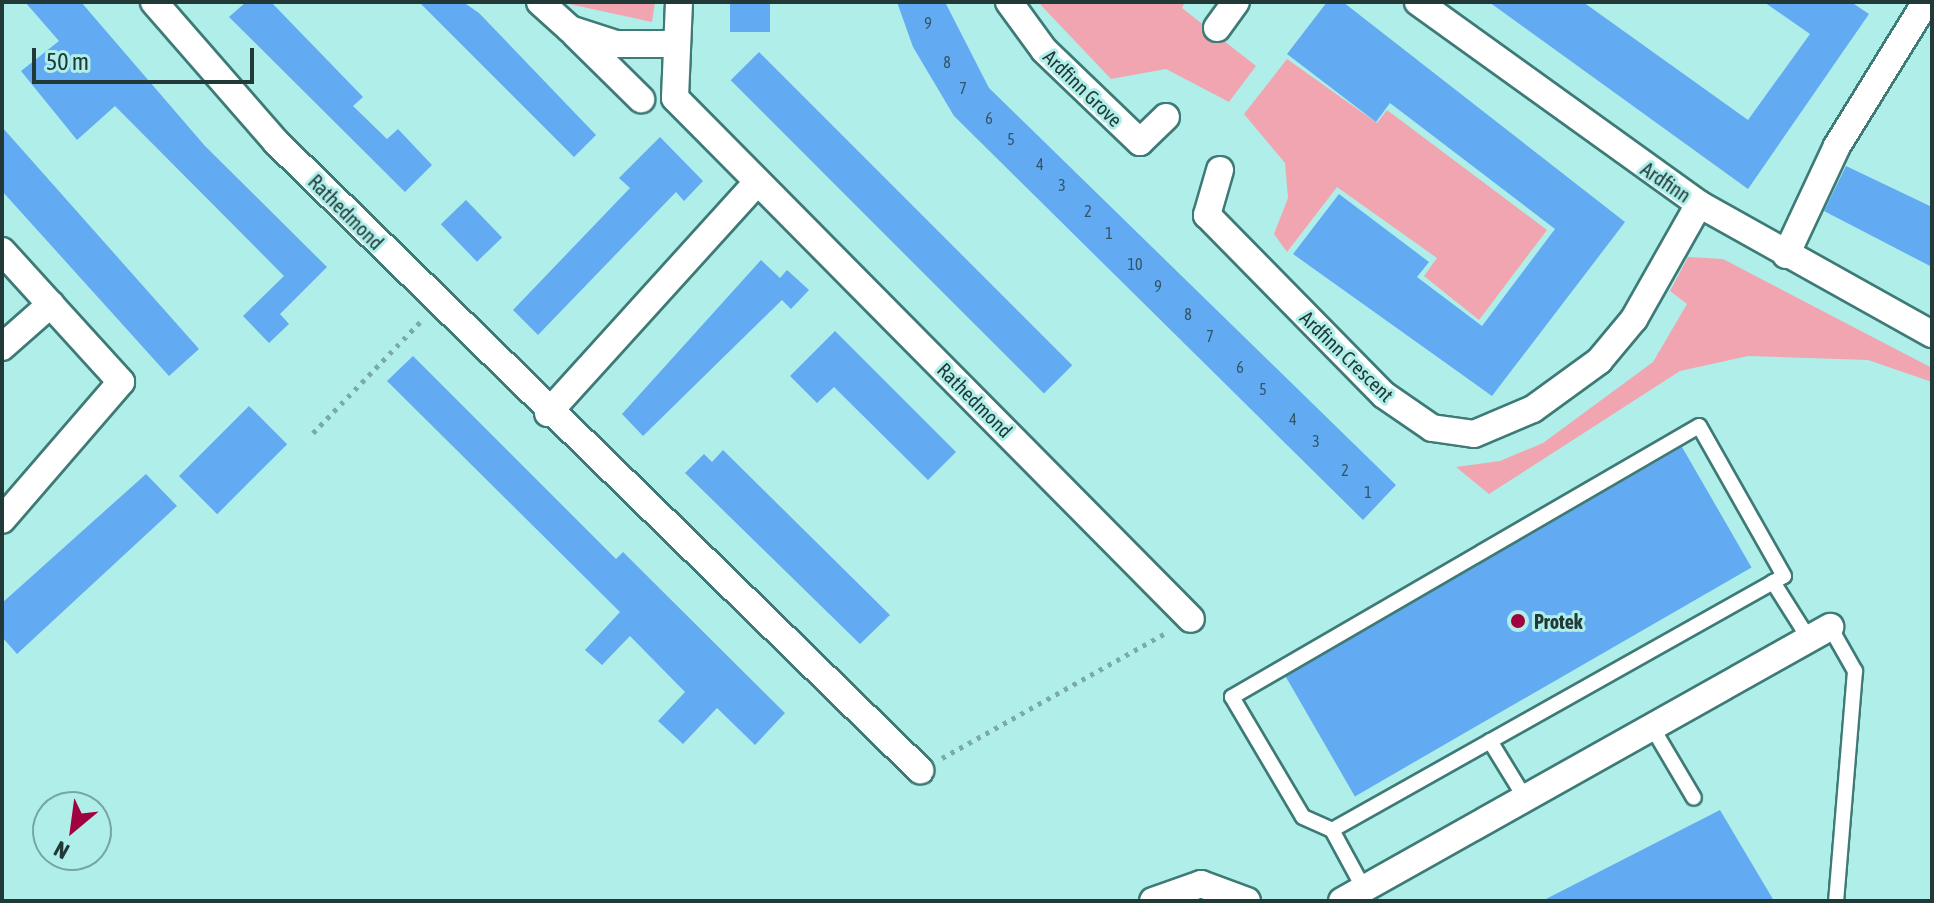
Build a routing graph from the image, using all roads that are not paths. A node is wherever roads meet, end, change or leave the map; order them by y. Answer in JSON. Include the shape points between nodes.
{"nodes":[{"id":1,"x":154,"y":2,"type":"edge"},
{"id":2,"x":540,"y":2,"type":"edge"},
{"id":3,"x":679,"y":2,"type":"edge"},
{"id":4,"x":1009,"y":2,"type":"edge"},
{"id":5,"x":1236,"y":2,"type":"edge"},
{"id":6,"x":1418,"y":2,"type":"edge"},
{"id":7,"x":1926,"y":2,"type":"edge"},
{"id":8,"x":1217,"y":28,"type":"dead end"},
{"id":9,"x":570,"y":29,"type":"junction"},
{"id":10,"x":677,"y":44,"type":"junction"},
{"id":11,"x":641,"y":99,"type":"dead end"},
{"id":12,"x":1166,"y":117,"type":"dead end"},
{"id":13,"x":1220,"y":170,"type":"dead end"},
{"id":14,"x":756,"y":184,"type":"junction"},
{"id":15,"x":1699,"y":204,"type":"junction"},
{"id":16,"x":2,"y":251,"type":"edge"},
{"id":17,"x":1786,"y":255,"type":"junction"},
{"id":18,"x":51,"y":304,"type":"junction"},
{"id":19,"x":1932,"y":334,"type":"edge"},
{"id":20,"x":2,"y":347,"type":"edge"},
{"id":21,"x":548,"y":413,"type":"junction"},
{"id":22,"x":2,"y":520,"type":"edge"},
{"id":23,"x":1773,"y":582,"type":"junction"},
{"id":24,"x":1191,"y":619,"type":"road end"},
{"id":25,"x":1819,"y":633,"type":"junction"},
{"id":26,"x":1652,"y":727,"type":"junction"},
{"id":27,"x":1490,"y":741,"type":"junction"},
{"id":28,"x":920,"y":770,"type":"road end"},
{"id":29,"x":1525,"y":798,"type":"junction"},
{"id":30,"x":1694,"y":798,"type":"dead end"},
{"id":31,"x":1332,"y":830,"type":"junction"},
{"id":32,"x":1353,"y":895,"type":"edge"},
{"id":33,"x":1153,"y":901,"type":"edge"},
{"id":34,"x":1247,"y":901,"type":"edge"},
{"id":35,"x":1836,"y":901,"type":"edge"}],
"edges":[{"from":1,"to":21,"type":"street","name":"Rathedmond","via":[[276,142]]},
{"from":2,"to":9,"type":"street"},
{"from":3,"to":10,"type":"street","name":"Rathedmond"},
{"from":4,"to":12,"type":"street","name":"Ardfinn Grove","via":[[1044,50],[1140,142]]},
{"from":5,"to":8,"type":"street"},
{"from":6,"to":15,"type":"street","name":"Ardfinn","via":[[1550,104]]},
{"from":7,"to":17,"type":"street","via":[[1837,146]]},
{"from":9,"to":10,"type":"street","via":[[616,44]]},
{"from":9,"to":11,"type":"street"},
{"from":10,"to":14,"type":"street","name":"Rathedmond","via":[[675,98]]},
{"from":13,"to":15,"type":"street","name":"Ardfinn Crescent","via":[[1207,215],[1384,395],[1432,428],[1474,434],[1533,409],[1599,361],[1634,319]]},
{"from":14,"to":21,"type":"street"},
{"from":14,"to":24,"type":"street","name":"Rathedmond"},
{"from":15,"to":17,"type":"street","name":"Ardfinn"},
{"from":16,"to":18,"type":"street"},
{"from":17,"to":19,"type":"street","name":"Ardfinn"},
{"from":18,"to":20,"type":"street"},
{"from":18,"to":22,"type":"street","via":[[121,382]]},
{"from":21,"to":28,"type":"street","name":"Rathedmond"},
{"from":23,"to":25,"type":"lane"},
{"from":23,"to":27,"type":"lane"},
{"from":23,"to":31,"type":"lane","via":[[1784,576],[1699,426],[1232,697],[1303,817]]},
{"from":25,"to":26,"type":"street"},
{"from":25,"to":35,"type":"lane","via":[[1855,671]]},
{"from":26,"to":29,"type":"street"},
{"from":26,"to":30,"type":"lane"},
{"from":27,"to":29,"type":"lane"},
{"from":27,"to":31,"type":"lane"},
{"from":29,"to":32,"type":"street"},
{"from":31,"to":32,"type":"lane"},
{"from":33,"to":34,"type":"street","via":[[1201,884]]}]}
